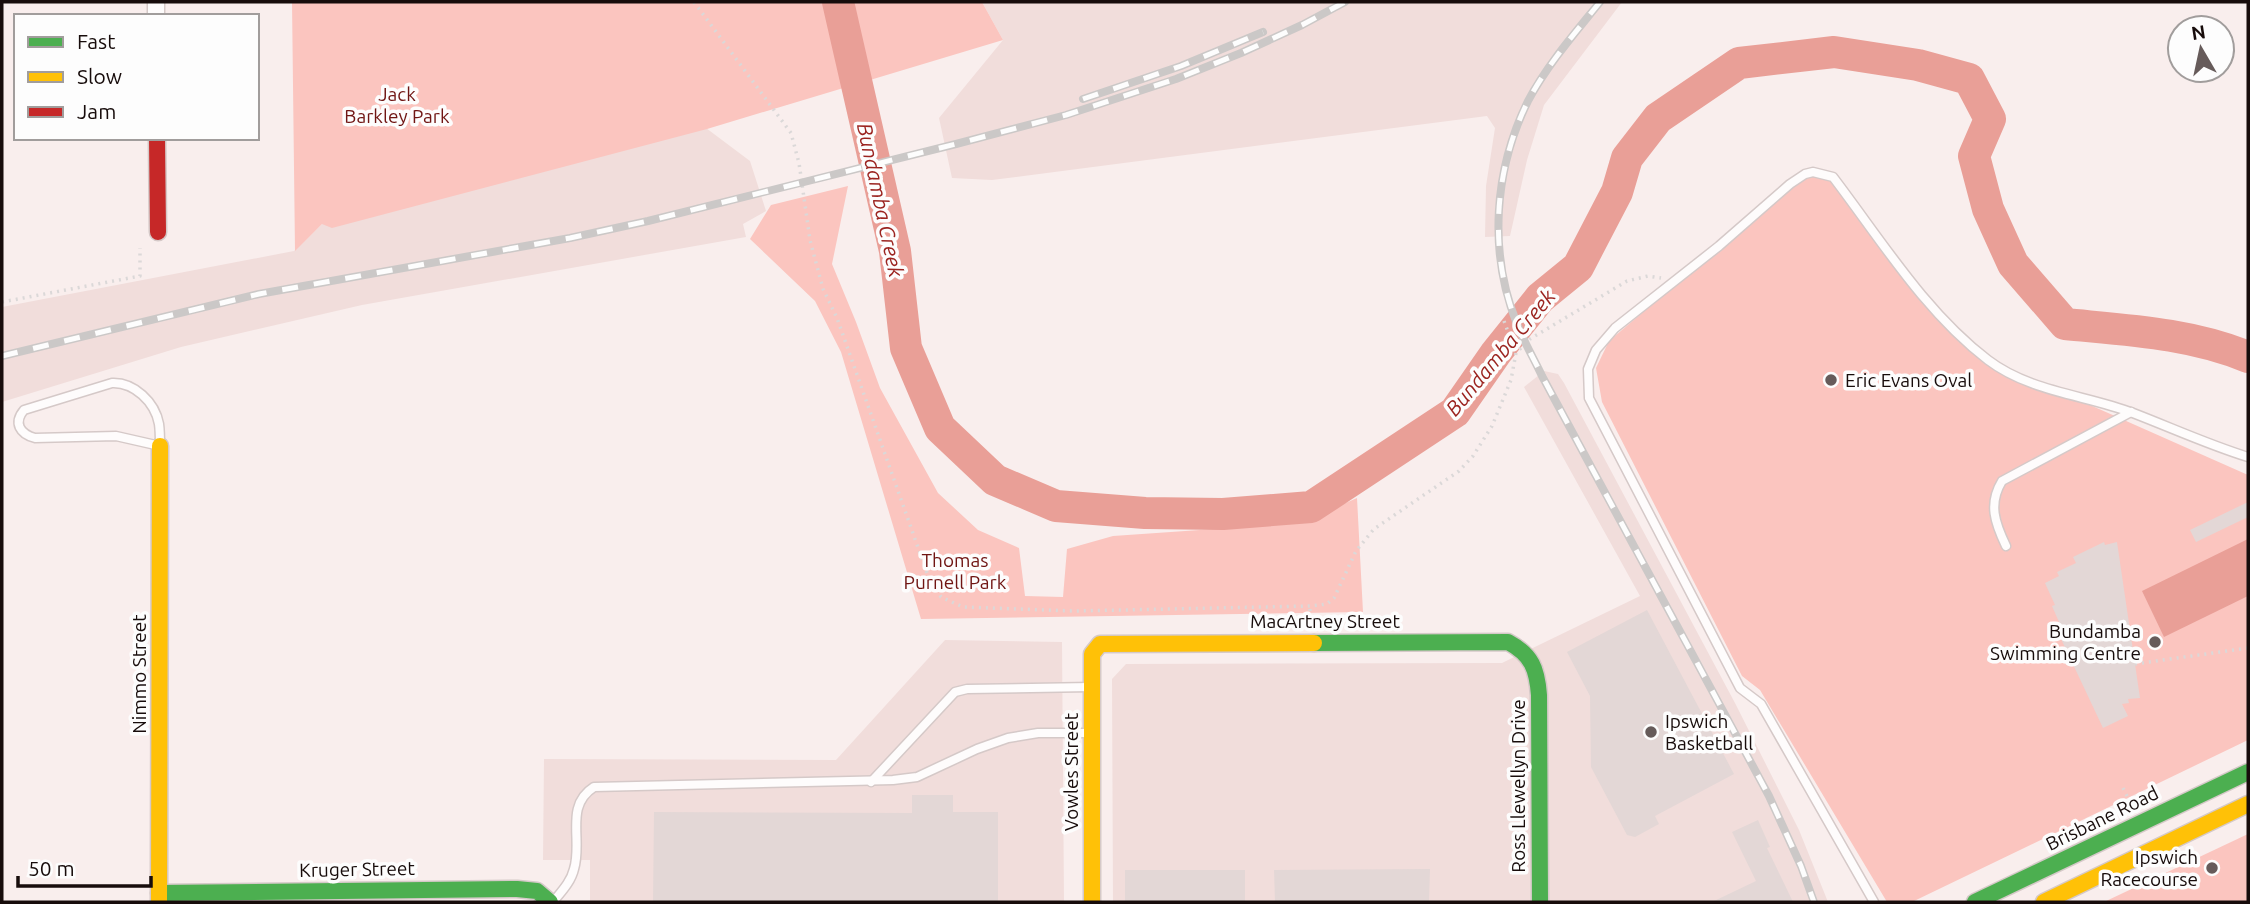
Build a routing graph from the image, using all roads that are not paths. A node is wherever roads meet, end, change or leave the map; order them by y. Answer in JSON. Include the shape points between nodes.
{"nodes":[{"id":1,"x":157,"y":140,"type":"edge"},
{"id":2,"x":158,"y":232,"type":"dead end"},
{"id":3,"x":2131,"y":412,"type":"junction"},
{"id":4,"x":160,"y":446,"type":"junction"},
{"id":5,"x":2248,"y":457,"type":"edge"},
{"id":6,"x":2006,"y":546,"type":"dead end"},
{"id":7,"x":1100,"y":644,"type":"joint"},
{"id":8,"x":1537,"y":669,"type":"joint"},
{"id":9,"x":1093,"y":687,"type":"junction"},
{"id":10,"x":1093,"y":733,"type":"junction"},
{"id":11,"x":2248,"y":772,"type":"edge"},
{"id":12,"x":870,"y":782,"type":"junction"},
{"id":13,"x":2248,"y":804,"type":"edge"},
{"id":14,"x":159,"y":897,"type":"edge"},
{"id":15,"x":552,"y":902,"type":"edge"},
{"id":16,"x":1092,"y":902,"type":"edge"},
{"id":17,"x":1540,"y":902,"type":"edge"},
{"id":18,"x":1874,"y":902,"type":"edge"},
{"id":19,"x":1975,"y":902,"type":"edge"},
{"id":20,"x":2043,"y":902,"type":"edge"}],
"edges":[{"from":1,"to":2,"type":"street"},
{"from":3,"to":5,"type":"lane"},
{"from":3,"to":6,"type":"lane","via":[[2002,481],[1993,509]]},
{"from":3,"to":18,"type":"lane","via":[[2017,378],[1989,361],[1923,295],[1833,177],[1824,174],[1805,174],[1790,184],[1615,328],[1596,350],[1588,369],[1589,398],[1740,688],[1760,704]]},
{"from":4,"to":4,"type":"lane","via":[[116,436],[35,438],[22,432],[18,420],[24,410],[119,383],[133,387],[151,405],[159,423]]},
{"from":4,"to":14,"type":"street","name":"Nimmo Street"},
{"from":7,"to":8,"type":"street","name":"MacArtney Street","via":[[1508,642],[1526,651]]},
{"from":7,"to":9,"type":"street","name":"Vowles Street","via":[[1092,654]]},
{"from":8,"to":17,"type":"street","name":"Ross Llewellyn Drive"},
{"from":9,"to":10,"type":"street","name":"Vowles Street"},
{"from":9,"to":12,"type":"lane","via":[[955,692]]},
{"from":10,"to":12,"type":"lane","via":[[1008,738],[917,777]]},
{"from":10,"to":16,"type":"street","name":"Vowles Street"},
{"from":11,"to":19,"type":"street","name":"Brisbane Road"},
{"from":12,"to":15,"type":"lane","via":[[594,787],[577,804],[575,868]]},
{"from":13,"to":20,"type":"street"},
{"from":14,"to":15,"type":"street","name":"Kruger Street","via":[[517,888],[537,891]]}]}
